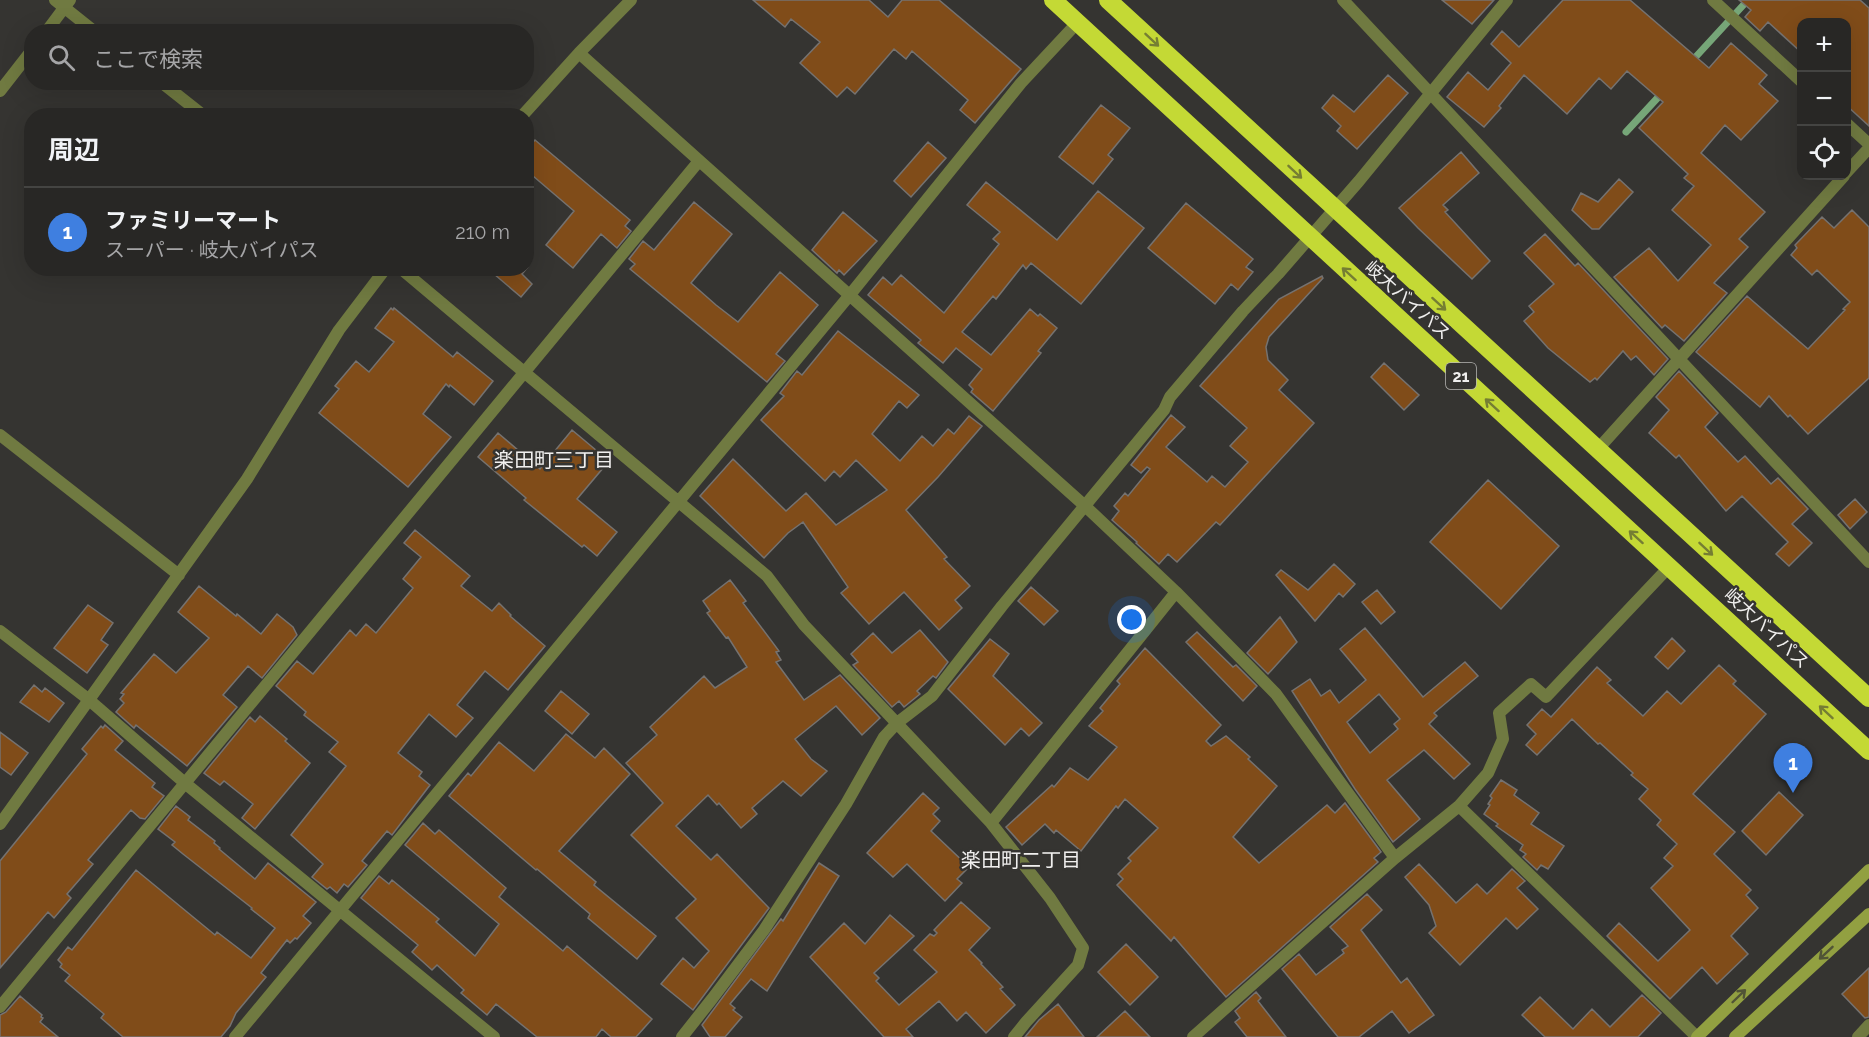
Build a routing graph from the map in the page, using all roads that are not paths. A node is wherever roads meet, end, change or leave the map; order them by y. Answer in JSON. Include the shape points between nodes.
{"nodes":[{"id":1,"x":631,"y":0,"type":"edge"},
{"id":2,"x":1053,"y":0,"type":"edge"},
{"id":3,"x":1108,"y":0,"type":"edge"},
{"id":4,"x":1343,"y":0,"type":"edge"},
{"id":5,"x":1507,"y":0,"type":"edge"},
{"id":6,"x":1713,"y":0,"type":"edge"},
{"id":7,"x":63,"y":2,"type":"edge"},
{"id":8,"x":1078,"y":22,"type":"junction"},
{"id":9,"x":51,"y":24,"type":"edge"},
{"id":10,"x":86,"y":24,"type":"edge"},
{"id":11,"x":579,"y":53,"type":"junction"},
{"id":12,"x":24,"y":60,"type":"edge"},
{"id":13,"x":1797,"y":77,"type":"edge"},
{"id":14,"x":171,"y":90,"type":"edge"},
{"id":15,"x":0,"y":91,"type":"edge"},
{"id":16,"x":1430,"y":93,"type":"junction"},
{"id":17,"x":194,"y":108,"type":"edge"},
{"id":18,"x":529,"y":108,"type":"edge"},
{"id":19,"x":1849,"y":126,"type":"edge"},
{"id":20,"x":1869,"y":146,"type":"edge"},
{"id":21,"x":699,"y":161,"type":"junction"},
{"id":22,"x":1851,"y":167,"type":"edge"},
{"id":23,"x":1840,"y":180,"type":"edge"},
{"id":24,"x":1335,"y":208,"type":"junction"},
{"id":25,"x":1309,"y":237,"type":"junction"},
{"id":26,"x":380,"y":276,"type":"edge"},
{"id":27,"x":410,"y":276,"type":"edge"},
{"id":28,"x":849,"y":296,"type":"junction"},
{"id":29,"x":1678,"y":359,"type":"junction"},
{"id":30,"x":525,"y":372,"type":"junction"},
{"id":31,"x":0,"y":435,"type":"edge"},
{"id":32,"x":1598,"y":449,"type":"junction"},
{"id":33,"x":679,"y":501,"type":"junction"},
{"id":34,"x":1084,"y":506,"type":"junction"},
{"id":35,"x":1869,"y":562,"type":"edge"},
{"id":36,"x":1670,"y":567,"type":"junction"},
{"id":37,"x":179,"y":575,"type":"junction"},
{"id":38,"x":1176,"y":592,"type":"junction"},
{"id":39,"x":0,"y":630,"type":"edge"},
{"id":40,"x":1869,"y":698,"type":"edge"},
{"id":41,"x":88,"y":699,"type":"junction"},
{"id":42,"x":897,"y":723,"type":"junction"},
{"id":43,"x":1869,"y":751,"type":"edge"},
{"id":44,"x":186,"y":784,"type":"junction"},
{"id":45,"x":1459,"y":806,"type":"junction"},
{"id":46,"x":991,"y":823,"type":"junction"},
{"id":47,"x":0,"y":824,"type":"edge"},
{"id":48,"x":1395,"y":858,"type":"junction"},
{"id":49,"x":1869,"y":870,"type":"edge"},
{"id":50,"x":340,"y":909,"type":"junction"},
{"id":51,"x":1869,"y":914,"type":"edge"},
{"id":52,"x":0,"y":1007,"type":"edge"},
{"id":53,"x":1869,"y":1025,"type":"edge"},
{"id":54,"x":235,"y":1037,"type":"edge"},
{"id":55,"x":494,"y":1037,"type":"edge"},
{"id":56,"x":682,"y":1037,"type":"edge"},
{"id":57,"x":1014,"y":1037,"type":"edge"},
{"id":58,"x":1194,"y":1037,"type":"edge"},
{"id":59,"x":1697,"y":1037,"type":"edge"},
{"id":60,"x":1735,"y":1037,"type":"edge"},
{"id":61,"x":1858,"y":1037,"type":"edge"}],
"edges":[{"from":1,"to":11,"type":"street"},
{"from":2,"to":8,"type":"highway","name":"岐大バイパス","number":"21"},
{"from":3,"to":24,"type":"highway","name":"岐大バイパス","number":"21","one_way":true},
{"from":4,"to":16,"type":"street"},
{"from":5,"to":16,"type":"street"},
{"from":6,"to":13,"type":"street"},
{"from":7,"to":9,"type":"street"},
{"from":7,"to":10,"type":"street"},
{"from":8,"to":25,"type":"highway","name":"岐大バイパス","number":"21"},
{"from":8,"to":28,"type":"street","via":[[1021,83]]},
{"from":11,"to":18,"type":"street"},
{"from":11,"to":21,"type":"street"},
{"from":12,"to":15,"type":"street"},
{"from":14,"to":17,"type":"street"},
{"from":16,"to":24,"type":"street"},
{"from":16,"to":29,"type":"street"},
{"from":19,"to":20,"type":"street"},
{"from":20,"to":22,"type":"street"},
{"from":21,"to":28,"type":"street"},
{"from":21,"to":30,"type":"street"},
{"from":23,"to":29,"type":"street"},
{"from":24,"to":25,"type":"street"},
{"from":24,"to":32,"type":"highway","name":"岐大バイパス","number":"21","one_way":true},
{"from":25,"to":34,"type":"street","via":[[1177,388],[1164,410]]},
{"from":36,"to":25,"type":"highway","name":"岐大バイパス","number":"21","one_way":true},
{"from":26,"to":37,"type":"street","via":[[339,330],[247,479]]},
{"from":27,"to":30,"type":"street"},
{"from":28,"to":33,"type":"street"},
{"from":28,"to":34,"type":"street"},
{"from":29,"to":32,"type":"street"},
{"from":29,"to":35,"type":"street"},
{"from":30,"to":33,"type":"street"},
{"from":30,"to":44,"type":"street"},
{"from":31,"to":37,"type":"street"},
{"from":32,"to":40,"type":"highway","name":"岐大バイパス","number":"21","one_way":true},
{"from":33,"to":42,"type":"street","via":[[767,576],[804,625]]},
{"from":33,"to":50,"type":"street"},
{"from":34,"to":38,"type":"street"},
{"from":34,"to":42,"type":"street","via":[[932,696]]},
{"from":43,"to":36,"type":"highway","name":"岐大バイパス","number":"21","one_way":true},
{"from":36,"to":45,"type":"street","via":[[1546,697],[1531,684],[1499,713],[1503,739],[1488,773]]},
{"from":37,"to":41,"type":"street"},
{"from":38,"to":46,"type":"street"},
{"from":38,"to":48,"type":"street","via":[[1276,694]]},
{"from":39,"to":41,"type":"street"},
{"from":41,"to":44,"type":"street"},
{"from":41,"to":47,"type":"street"},
{"from":42,"to":46,"type":"street"},
{"from":42,"to":56,"type":"street","via":[[884,737],[846,804],[764,930]]},
{"from":44,"to":50,"type":"street"},
{"from":44,"to":52,"type":"street"},
{"from":45,"to":48,"type":"street"},
{"from":45,"to":59,"type":"street"},
{"from":46,"to":57,"type":"street","via":[[1050,898],[1083,948],[1078,965]]},
{"from":48,"to":58,"type":"street"},
{"from":59,"to":49,"type":"main road","one_way":true},
{"from":50,"to":54,"type":"street"},
{"from":50,"to":55,"type":"street"},
{"from":51,"to":60,"type":"main road","one_way":true},
{"from":53,"to":61,"type":"street"}]}
